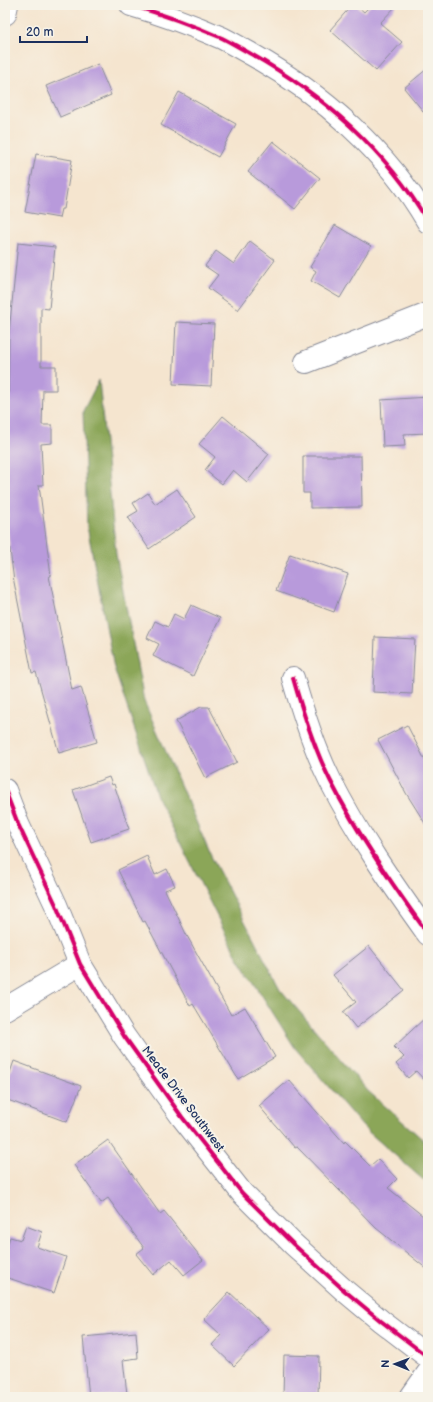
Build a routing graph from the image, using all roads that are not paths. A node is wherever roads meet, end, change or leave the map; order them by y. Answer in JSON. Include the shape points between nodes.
{"nodes":[{"id":1,"x":7,"y":5,"type":"edge"},
{"id":2,"x":131,"y":5,"type":"edge"},
{"id":3,"x":5,"y":14,"type":"edge"},
{"id":4,"x":428,"y":222,"type":"edge"},
{"id":5,"x":428,"y":314,"type":"edge"},
{"id":6,"x":306,"y":362,"type":"dead end"},
{"id":7,"x":293,"y":678,"type":"dead end"},
{"id":8,"x":5,"y":790,"type":"edge"},
{"id":9,"x":428,"y":934,"type":"edge"},
{"id":10,"x":80,"y":964,"type":"junction"},
{"id":11,"x":5,"y":1009,"type":"edge"},
{"id":12,"x":428,"y":1356,"type":"edge"},
{"id":13,"x":428,"y":1374,"type":"edge"},
{"id":14,"x":411,"y":1397,"type":"edge"}],
"edges":[{"from":1,"to":3,"type":"street"},
{"from":2,"to":4,"type":"street","via":[[179,20],[224,39],[277,69],[320,99],[356,131],[391,169]]},
{"from":5,"to":6,"type":"street"},
{"from":7,"to":9,"type":"street","via":[[305,720],[330,779],[363,840]]},
{"from":8,"to":10,"type":"street","name":"Meade Drive Southwest"},
{"from":10,"to":11,"type":"street"},
{"from":10,"to":12,"type":"street","name":"Meade Drive Southwest","via":[[124,1036],[182,1118],[242,1193],[345,1291],[381,1322]]},
{"from":13,"to":14,"type":"street"}]}
